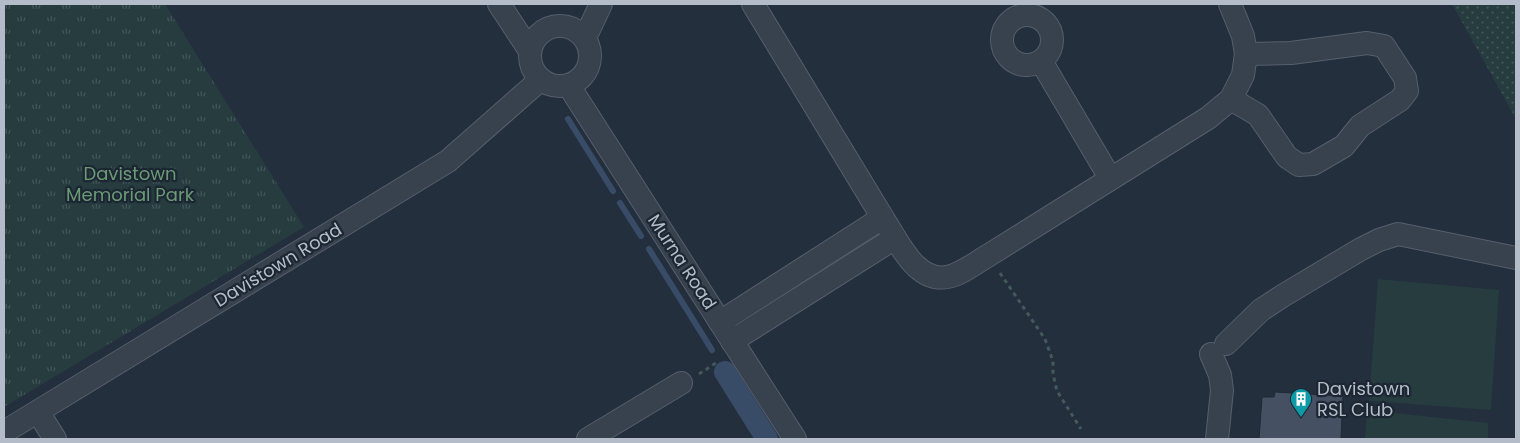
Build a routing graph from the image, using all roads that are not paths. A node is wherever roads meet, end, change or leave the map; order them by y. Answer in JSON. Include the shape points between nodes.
{"nodes":[{"id":1,"x":499,"y":4,"type":"edge"},
{"id":2,"x":601,"y":4,"type":"edge"},
{"id":3,"x":753,"y":4,"type":"edge"},
{"id":4,"x":1230,"y":4,"type":"edge"},
{"id":5,"x":584,"y":38,"type":"junction"},
{"id":6,"x":530,"y":51,"type":"junction"},
{"id":7,"x":1246,"y":54,"type":"junction"},
{"id":8,"x":1041,"y":61,"type":"dead end"},
{"id":9,"x":540,"y":80,"type":"junction"},
{"id":10,"x":569,"y":86,"type":"junction"},
{"id":11,"x":1231,"y":99,"type":"junction"},
{"id":12,"x":1110,"y":178,"type":"junction"},
{"id":13,"x":882,"y":218,"type":"junction"},
{"id":14,"x":895,"y":238,"type":"junction"},
{"id":15,"x":1516,"y":258,"type":"edge"},
{"id":16,"x":720,"y":322,"type":"junction"},
{"id":17,"x":735,"y":345,"type":"junction"},
{"id":18,"x":681,"y":383,"type":"road end"},
{"id":19,"x":38,"y":412,"type":"junction"},
{"id":20,"x":4,"y":432,"type":"edge"},
{"id":21,"x":55,"y":439,"type":"edge"},
{"id":22,"x":588,"y":439,"type":"edge"},
{"id":23,"x":795,"y":439,"type":"edge"},
{"id":24,"x":1217,"y":439,"type":"edge"}],
"edges":[{"from":1,"to":6,"type":"street"},
{"from":2,"to":5,"type":"street"},
{"from":3,"to":13,"type":"street"},
{"from":4,"to":7,"type":"street","via":[[1243,36]]},
{"from":5,"to":6,"type":"street","via":[[568,26],[548,28],[539,33]]},
{"from":5,"to":10,"type":"street","via":[[589,46],[589,66],[585,74]]},
{"from":6,"to":9,"type":"street","via":[[533,72]]},
{"from":7,"to":11,"type":"street","via":[[1243,75]]},
{"from":7,"to":11,"type":"street","via":[[1291,53],[1367,43],[1384,46],[1405,78],[1406,91],[1400,100],[1360,126],[1344,146],[1313,164],[1300,165],[1287,157],[1258,115]]},
{"from":8,"to":12,"type":"street"},
{"from":9,"to":10,"type":"street","via":[[549,85]]},
{"from":9,"to":19,"type":"street","name":"Davistown Road","via":[[448,161]]},
{"from":10,"to":16,"type":"street","name":"Murna Road"},
{"from":11,"to":12,"type":"street","via":[[1208,118]]},
{"from":12,"to":14,"type":"street","via":[[958,274],[944,278],[932,277],[915,266]]},
{"from":13,"to":14,"type":"street"},
{"from":13,"to":16,"type":"street"},
{"from":14,"to":17,"type":"street"},
{"from":15,"to":24,"type":"street","via":[[1398,234],[1361,249],[1261,310],[1218,349],[1222,390]]},
{"from":16,"to":17,"type":"street","name":"Murna Road"},
{"from":17,"to":23,"type":"street","name":"Murna Road"},
{"from":18,"to":22,"type":"street"},
{"from":19,"to":20,"type":"street","name":"Davistown Road"},
{"from":19,"to":21,"type":"street"}]}
